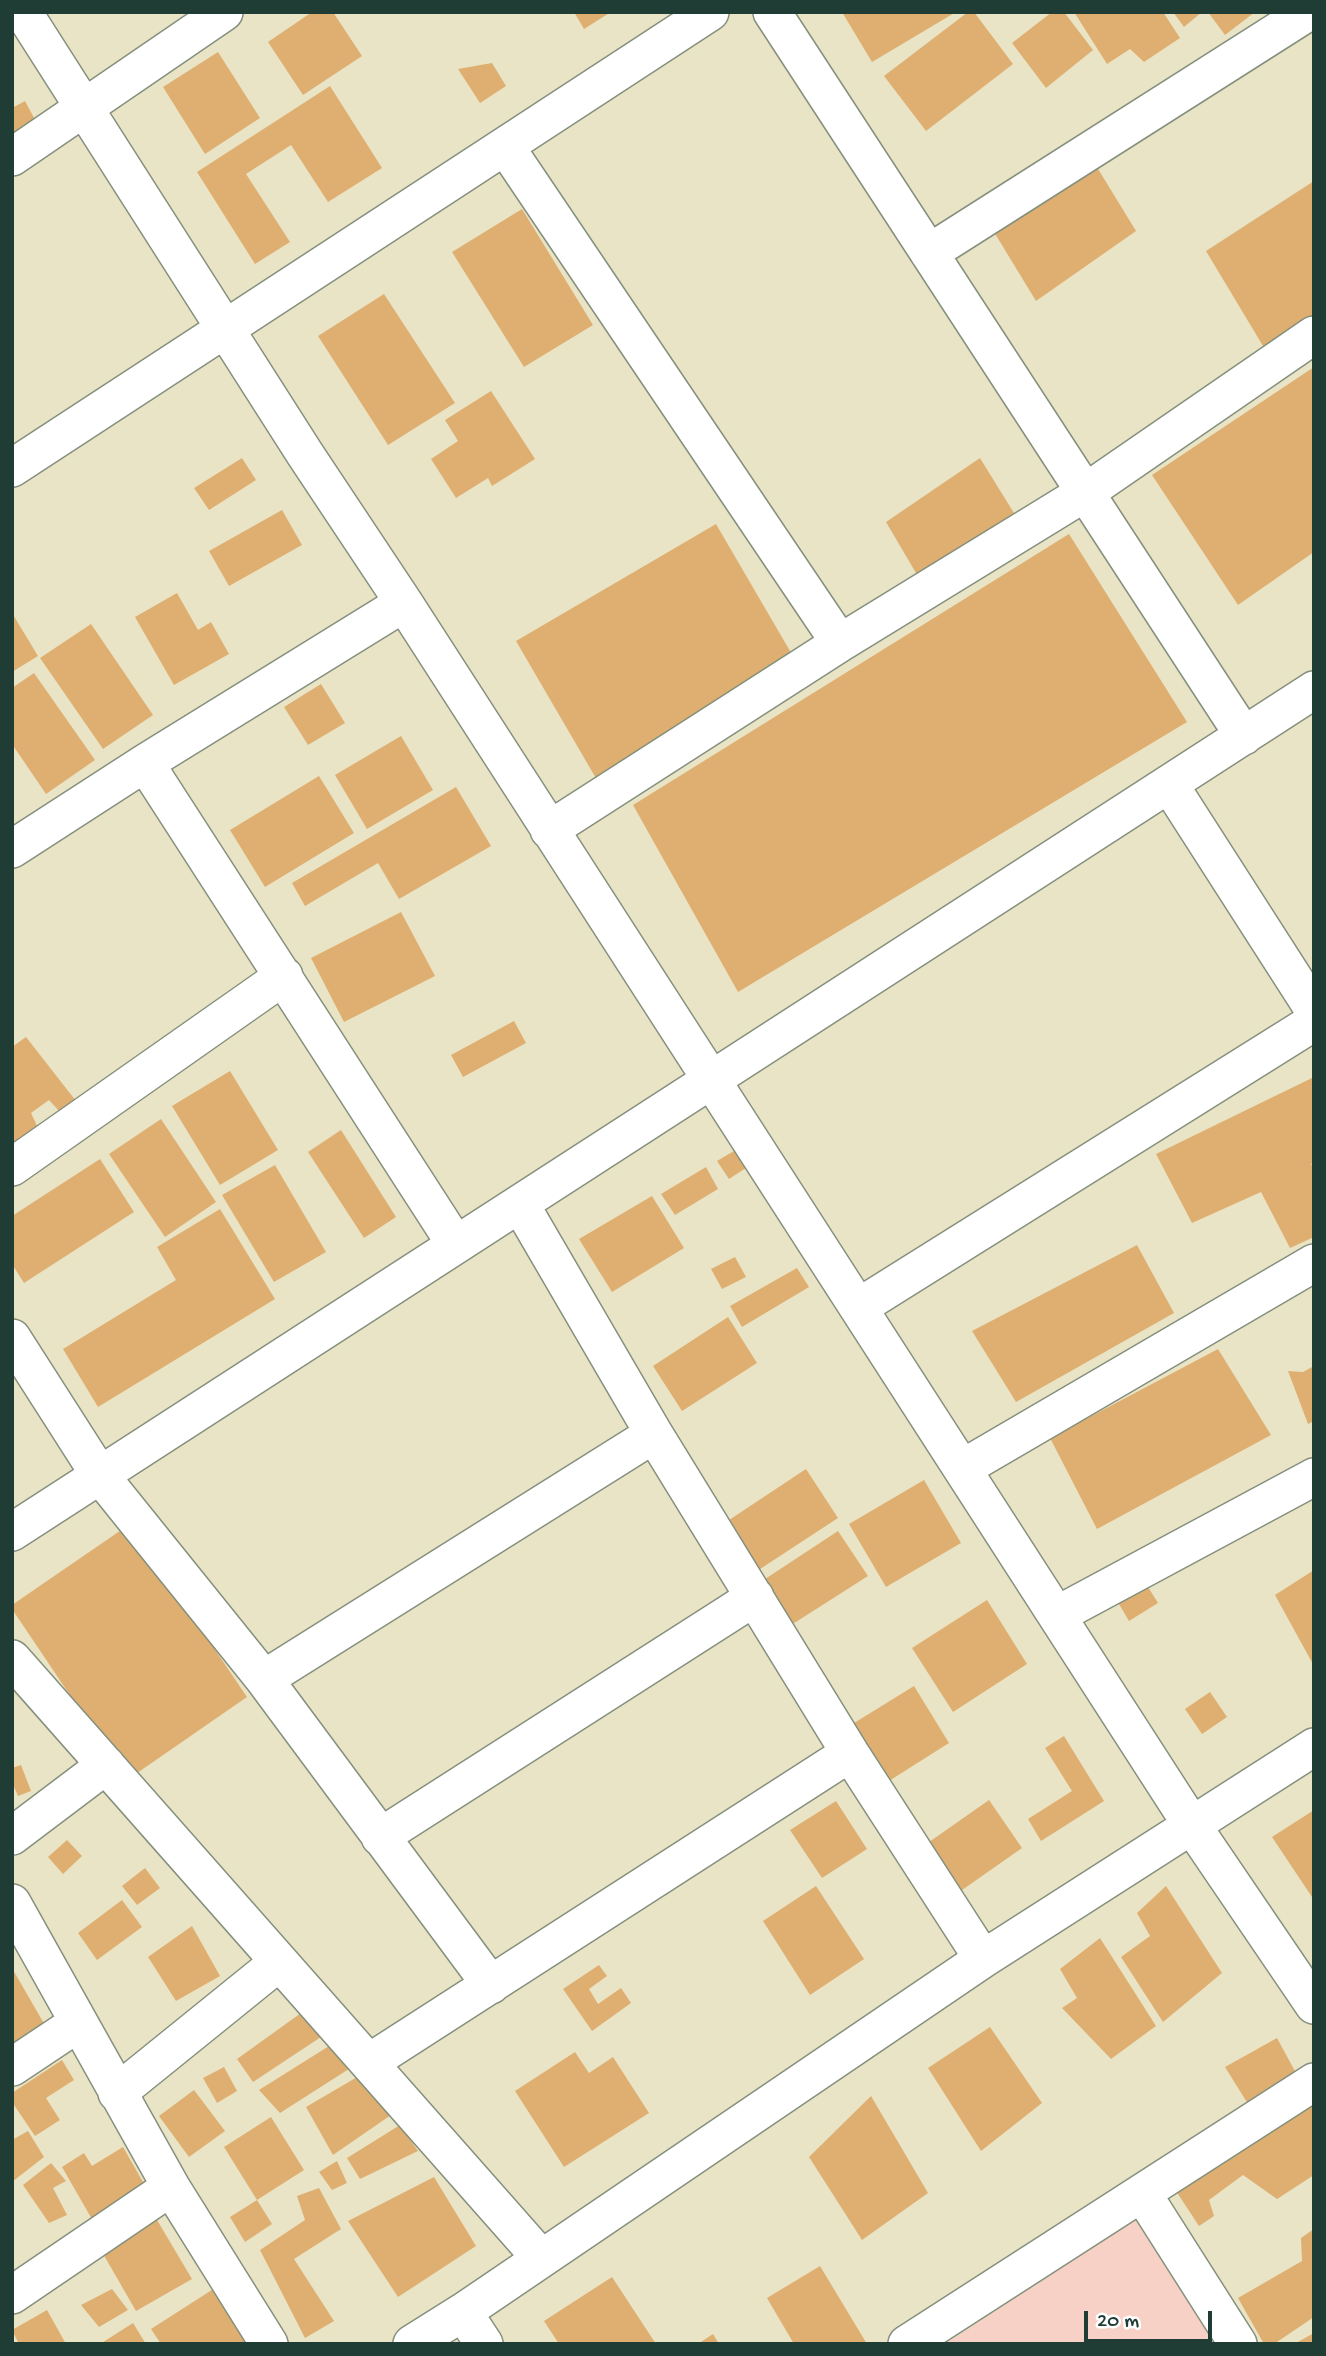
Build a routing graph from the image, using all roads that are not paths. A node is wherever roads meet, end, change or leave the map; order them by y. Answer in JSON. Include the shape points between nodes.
{"nodes":[{"id":1,"x":23,"y":12,"type":"edge"},
{"id":2,"x":224,"y":12,"type":"edge"},
{"id":3,"x":710,"y":12,"type":"edge"},
{"id":4,"x":772,"y":12,"type":"edge"},
{"id":5,"x":1308,"y":12,"type":"edge"},
{"id":6,"x":85,"y":108,"type":"junction"},
{"id":7,"x":505,"y":146,"type":"junction"},
{"id":8,"x":12,"y":157,"type":"edge"},
{"id":9,"x":929,"y":253,"type":"junction"},
{"id":10,"x":225,"y":329,"type":"junction"},
{"id":11,"x":1314,"y":335,"type":"edge"},
{"id":12,"x":12,"y":468,"type":"edge"},
{"id":13,"x":1086,"y":492,"type":"junction"},
{"id":14,"x":404,"y":603,"type":"junction"},
{"id":15,"x":840,"y":643,"type":"junction"},
{"id":16,"x":1314,"y":690,"type":"edge"},
{"id":17,"x":1244,"y":736,"type":"junction"},
{"id":18,"x":145,"y":763,"type":"junction"},
{"id":19,"x":1169,"y":784,"type":"junction"},
{"id":20,"x":549,"y":830,"type":"junction"},
{"id":21,"x":12,"y":849,"type":"edge"},
{"id":22,"x":284,"y":976,"type":"junction"},
{"id":23,"x":1314,"y":1010,"type":"edge"},
{"id":24,"x":1314,"y":1022,"type":"edge"},
{"id":25,"x":711,"y":1080,"type":"junction"},
{"id":26,"x":12,"y":1167,"type":"edge"},
{"id":27,"x":520,"y":1204,"type":"junction"},
{"id":28,"x":456,"y":1245,"type":"junction"},
{"id":29,"x":1314,"y":1263,"type":"edge"},
{"id":30,"x":859,"y":1307,"type":"junction"},
{"id":31,"x":12,"y":1338,"type":"edge"},
{"id":32,"x":654,"y":1434,"type":"junction"},
{"id":33,"x":963,"y":1468,"type":"junction"},
{"id":34,"x":99,"y":1474,"type":"junction"},
{"id":35,"x":1314,"y":1477,"type":"edge"},
{"id":36,"x":12,"y":1531,"type":"edge"},
{"id":37,"x":755,"y":1597,"type":"junction"},
{"id":38,"x":1057,"y":1615,"type":"junction"},
{"id":39,"x":12,"y":1659,"type":"edge"},
{"id":40,"x":264,"y":1679,"type":"junction"},
{"id":41,"x":1314,"y":1747,"type":"edge"},
{"id":42,"x":850,"y":1753,"type":"junction"},
{"id":43,"x":106,"y":1765,"type":"junction"},
{"id":44,"x":1191,"y":1824,"type":"junction"},
{"id":45,"x":12,"y":1836,"type":"edge"},
{"id":46,"x":380,"y":1837,"type":"junction"},
{"id":47,"x":12,"y":1903,"type":"edge"},
{"id":48,"x":983,"y":1959,"type":"junction"},
{"id":49,"x":279,"y":1962,"type":"junction"},
{"id":50,"x":491,"y":1985,"type":"junction"},
{"id":51,"x":1314,"y":2005,"type":"edge"},
{"id":52,"x":78,"y":2023,"type":"junction"},
{"id":53,"x":370,"y":2062,"type":"junction"},
{"id":54,"x":12,"y":2067,"type":"edge"},
{"id":55,"x":1314,"y":2082,"type":"edge"},
{"id":56,"x":117,"y":2093,"type":"junction"},
{"id":57,"x":171,"y":2188,"type":"junction"},
{"id":58,"x":1142,"y":2193,"type":"junction"},
{"id":59,"x":541,"y":2258,"type":"junction"},
{"id":60,"x":12,"y":2295,"type":"edge"},
{"id":61,"x":463,"y":2312,"type":"junction"},
{"id":62,"x":269,"y":2344,"type":"edge"},
{"id":63,"x":412,"y":2344,"type":"edge"},
{"id":64,"x":484,"y":2344,"type":"edge"},
{"id":65,"x":907,"y":2344,"type":"edge"},
{"id":66,"x":1238,"y":2344,"type":"edge"}],
"edges":[{"from":1,"to":6,"type":"street"},
{"from":2,"to":6,"type":"street"},
{"from":3,"to":7,"type":"street"},
{"from":4,"to":9,"type":"street"},
{"from":5,"to":9,"type":"street"},
{"from":6,"to":8,"type":"street"},
{"from":6,"to":10,"type":"street"},
{"from":7,"to":10,"type":"street"},
{"from":7,"to":15,"type":"street"},
{"from":9,"to":13,"type":"street"},
{"from":10,"to":12,"type":"street"},
{"from":10,"to":14,"type":"street"},
{"from":11,"to":13,"type":"street"},
{"from":13,"to":15,"type":"street"},
{"from":13,"to":17,"type":"street"},
{"from":14,"to":18,"type":"street"},
{"from":14,"to":20,"type":"street"},
{"from":15,"to":20,"type":"street"},
{"from":16,"to":17,"type":"street"},
{"from":17,"to":19,"type":"street"},
{"from":18,"to":21,"type":"street"},
{"from":18,"to":22,"type":"street"},
{"from":19,"to":23,"type":"street"},
{"from":19,"to":25,"type":"street"},
{"from":20,"to":25,"type":"street"},
{"from":22,"to":26,"type":"street"},
{"from":22,"to":28,"type":"street"},
{"from":24,"to":30,"type":"street"},
{"from":25,"to":27,"type":"street"},
{"from":25,"to":30,"type":"street"},
{"from":27,"to":28,"type":"street"},
{"from":27,"to":32,"type":"street"},
{"from":28,"to":34,"type":"street"},
{"from":29,"to":33,"type":"street"},
{"from":30,"to":33,"type":"street"},
{"from":31,"to":34,"type":"street"},
{"from":32,"to":37,"type":"street"},
{"from":32,"to":40,"type":"street"},
{"from":33,"to":38,"type":"street"},
{"from":34,"to":36,"type":"street"},
{"from":34,"to":40,"type":"street"},
{"from":35,"to":38,"type":"street"},
{"from":37,"to":42,"type":"street"},
{"from":37,"to":46,"type":"street"},
{"from":38,"to":44,"type":"street"},
{"from":39,"to":43,"type":"street"},
{"from":40,"to":46,"type":"street"},
{"from":41,"to":44,"type":"street"},
{"from":42,"to":48,"type":"street"},
{"from":42,"to":50,"type":"street"},
{"from":43,"to":45,"type":"street"},
{"from":43,"to":49,"type":"street"},
{"from":44,"to":48,"type":"street"},
{"from":44,"to":51,"type":"street"},
{"from":46,"to":50,"type":"street"},
{"from":47,"to":52,"type":"street"},
{"from":48,"to":59,"type":"street"},
{"from":49,"to":53,"type":"street"},
{"from":49,"to":56,"type":"street"},
{"from":50,"to":53,"type":"street"},
{"from":52,"to":54,"type":"street"},
{"from":52,"to":56,"type":"street"},
{"from":53,"to":59,"type":"street"},
{"from":55,"to":58,"type":"street"},
{"from":56,"to":57,"type":"street"},
{"from":57,"to":60,"type":"street"},
{"from":57,"to":62,"type":"street"},
{"from":58,"to":65,"type":"street"},
{"from":58,"to":66,"type":"street"},
{"from":59,"to":61,"type":"street"},
{"from":61,"to":63,"type":"street"},
{"from":61,"to":64,"type":"street"}]}
